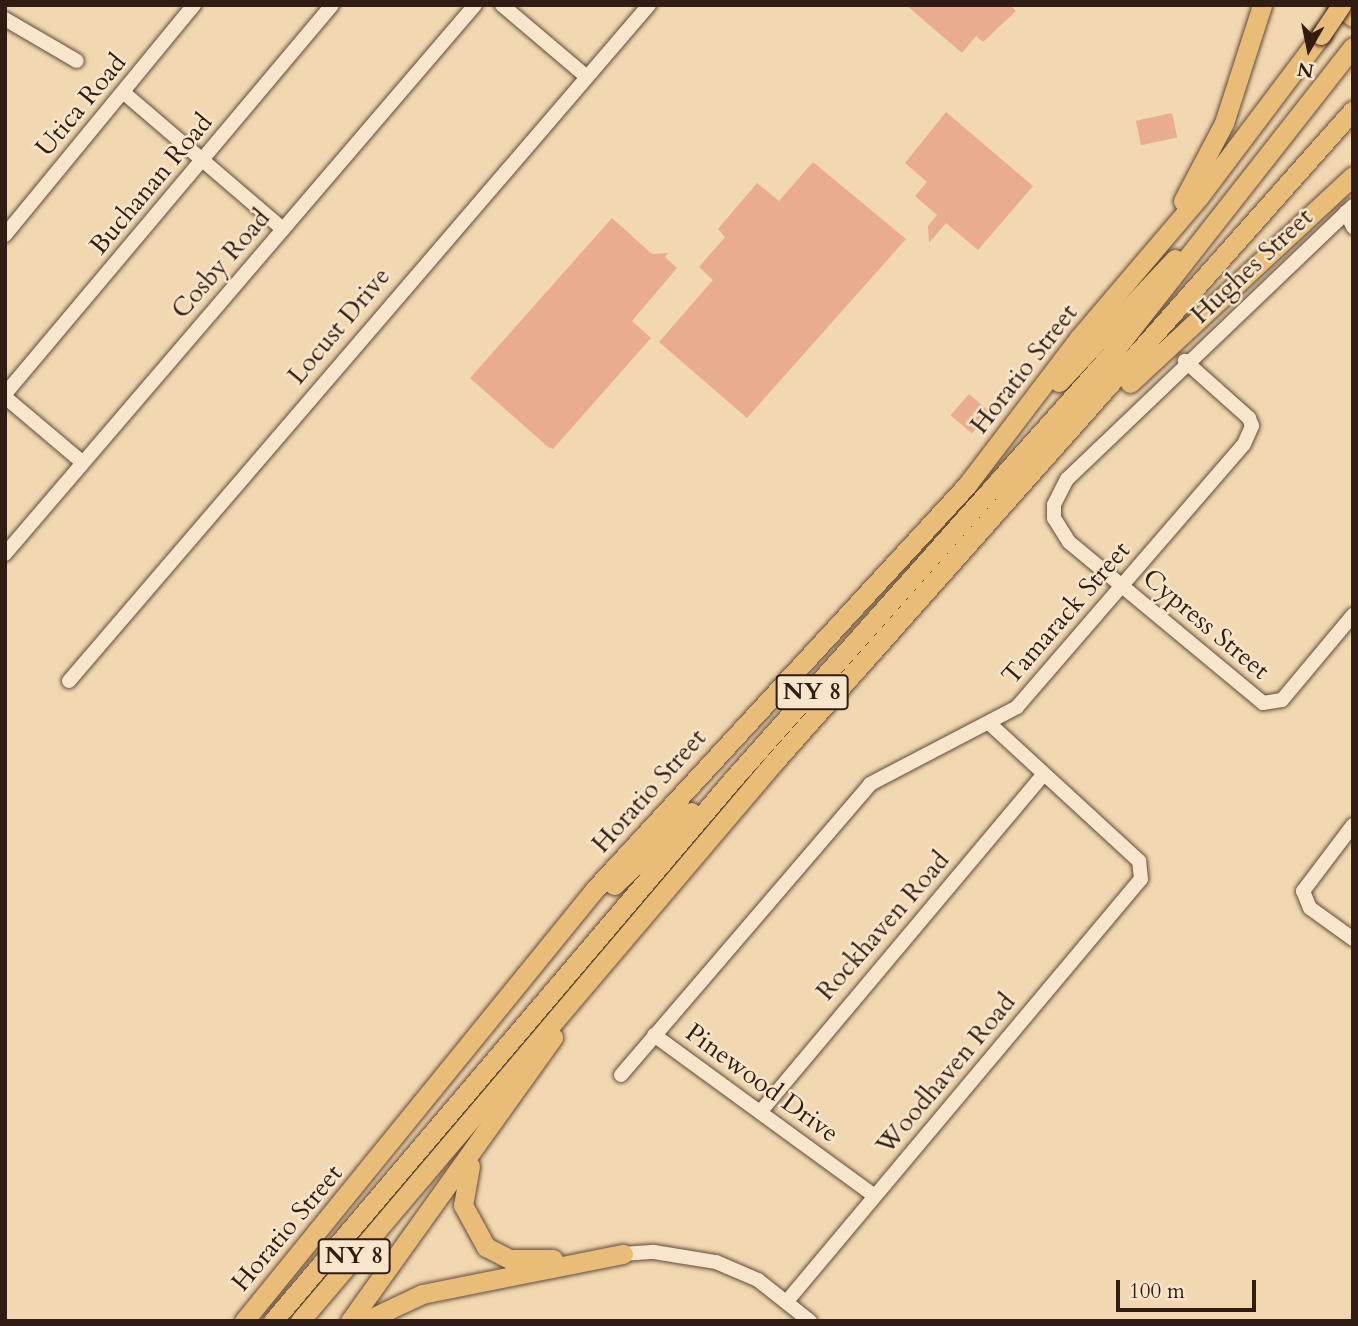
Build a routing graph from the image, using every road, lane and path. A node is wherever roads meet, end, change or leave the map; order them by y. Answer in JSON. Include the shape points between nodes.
{"nodes":[{"id":1,"x":194,"y":5,"type":"edge"},
{"id":2,"x":332,"y":5,"type":"edge"},
{"id":3,"x":475,"y":5,"type":"edge"},
{"id":4,"x":502,"y":5,"type":"edge"},
{"id":5,"x":649,"y":5,"type":"edge"},
{"id":6,"x":1262,"y":5,"type":"edge"},
{"id":7,"x":1339,"y":5,"type":"edge"},
{"id":8,"x":1353,"y":18,"type":"edge"},
{"id":9,"x":5,"y":19,"type":"edge"},
{"id":10,"x":1348,"y":52,"type":"edge"},
{"id":11,"x":77,"y":61,"type":"dead end"},
{"id":12,"x":587,"y":77,"type":"junction"},
{"id":13,"x":123,"y":92,"type":"junction"},
{"id":14,"x":1353,"y":110,"type":"edge"},
{"id":15,"x":204,"y":160,"type":"junction"},
{"id":16,"x":1353,"y":176,"type":"edge"},
{"id":17,"x":1238,"y":197,"type":"junction"},
{"id":18,"x":1350,"y":209,"type":"edge"},
{"id":19,"x":1353,"y":227,"type":"edge"},
{"id":20,"x":283,"y":229,"type":"junction"},
{"id":21,"x":5,"y":235,"type":"edge"},
{"id":22,"x":1153,"y":250,"type":"junction"},
{"id":23,"x":1185,"y":361,"type":"junction"},
{"id":24,"x":5,"y":395,"type":"edge"},
{"id":25,"x":995,"y":447,"type":"junction"},
{"id":26,"x":82,"y":462,"type":"junction"},
{"id":27,"x":1037,"y":469,"type":"junction"},
{"id":28,"x":5,"y":554,"type":"edge"},
{"id":29,"x":1123,"y":586,"type":"junction"},
{"id":30,"x":1353,"y":615,"type":"edge"},
{"id":31,"x":69,"y":681,"type":"dead end"},
{"id":32,"x":991,"y":725,"type":"junction"},
{"id":33,"x":1044,"y":775,"type":"junction"},
{"id":34,"x":733,"y":779,"type":"junction"},
{"id":35,"x":1353,"y":825,"type":"edge"},
{"id":36,"x":1353,"y":939,"type":"edge"},
{"id":37,"x":613,"y":951,"type":"junction"},
{"id":38,"x":525,"y":974,"type":"junction"},
{"id":39,"x":654,"y":1035,"type":"junction"},
{"id":40,"x":621,"y":1075,"type":"dead end"},
{"id":41,"x":761,"y":1111,"type":"junction"},
{"id":42,"x":481,"y":1143,"type":"junction"},
{"id":43,"x":875,"y":1196,"type":"junction"},
{"id":44,"x":623,"y":1254,"type":"junction"},
{"id":45,"x":788,"y":1300,"type":"junction"},
{"id":46,"x":244,"y":1321,"type":"edge"},
{"id":47,"x":273,"y":1321,"type":"edge"},
{"id":48,"x":300,"y":1321,"type":"edge"},
{"id":49,"x":350,"y":1321,"type":"edge"},
{"id":50,"x":365,"y":1321,"type":"edge"},
{"id":51,"x":810,"y":1321,"type":"edge"}],
"edges":[{"from":1,"to":13,"type":"street","name":"Utica Road"},
{"from":2,"to":15,"type":"street","name":"Buchanan Road"},
{"from":3,"to":20,"type":"street","name":"Cosby Road"},
{"from":4,"to":12,"type":"street"},
{"from":5,"to":12,"type":"street","name":"Locust Drive"},
{"from":6,"to":22,"type":"highway","via":[[1224,123]]},
{"from":7,"to":8,"type":"main road"},
{"from":7,"to":22,"type":"highway","bridge":true,"via":[[1321,35]]},
{"from":9,"to":11,"type":"street"},
{"from":10,"to":17,"type":"highway","number":"NY 8"},
{"from":12,"to":31,"type":"street","name":"Locust Drive"},
{"from":13,"to":15,"type":"street"},
{"from":13,"to":21,"type":"street","name":"Utica Road"},
{"from":14,"to":27,"type":"highway","number":"NY 8"},
{"from":15,"to":20,"type":"street"},
{"from":15,"to":24,"type":"street","name":"Buchanan Road"},
{"from":16,"to":27,"type":"highway"},
{"from":17,"to":25,"type":"highway"},
{"from":17,"to":34,"type":"highway","number":"NY 8","via":[[1003,480]]},
{"from":18,"to":19,"type":"street"},
{"from":18,"to":23,"type":"street","name":"Hughes Street"},
{"from":20,"to":26,"type":"street","name":"Cosby Road"},
{"from":22,"to":25,"type":"highway","name":"Horatio Street"},
{"from":23,"to":29,"type":"street","name":"Tamarack Street","via":[[1249,418],[1250,435]]},
{"from":23,"to":29,"type":"street","name":"Cypress Street","via":[[1067,479],[1054,505],[1058,528],[1069,542]]},
{"from":24,"to":26,"type":"street"},
{"from":25,"to":38,"type":"highway","name":"Horatio Street","via":[[843,623],[667,807]]},
{"from":26,"to":28,"type":"street","name":"Cosby Road"},
{"from":27,"to":37,"type":"highway","number":"NY 8"},
{"from":29,"to":30,"type":"street","name":"Cypress Street","via":[[1255,698],[1271,704],[1282,700]]},
{"from":29,"to":32,"type":"street","name":"Tamarack Street","via":[[1043,682]]},
{"from":32,"to":33,"type":"street"},
{"from":32,"to":39,"type":"street","name":"Tamarack Street","via":[[925,750],[870,783]]},
{"from":33,"to":41,"type":"street","name":"Rockhaven Road"},
{"from":33,"to":43,"type":"street","name":"Woodhaven Road","via":[[1139,861],[1141,879]]},
{"from":34,"to":38,"type":"highway","via":[[712,793]]},
{"from":34,"to":47,"type":"highway","number":"NY 8"},
{"from":35,"to":36,"type":"street","via":[[1303,891],[1310,908]]},
{"from":37,"to":42,"type":"highway"},
{"from":37,"to":48,"type":"highway","number":"NY 8"},
{"from":38,"to":46,"type":"highway","name":"Horatio Street"},
{"from":39,"to":40,"type":"street","name":"Tamarack Street"},
{"from":39,"to":41,"type":"street","name":"Pinewood Drive"},
{"from":41,"to":43,"type":"street","name":"Pinewood Drive"},
{"from":42,"to":44,"type":"highway","via":[[465,1179],[463,1205],[486,1247],[531,1261]]},
{"from":42,"to":49,"type":"highway"},
{"from":43,"to":45,"type":"street","name":"Woodhaven Road"},
{"from":44,"to":45,"type":"street","via":[[654,1252],[716,1262]]},
{"from":44,"to":50,"type":"highway","via":[[422,1294]]},
{"from":45,"to":51,"type":"street"}]}
